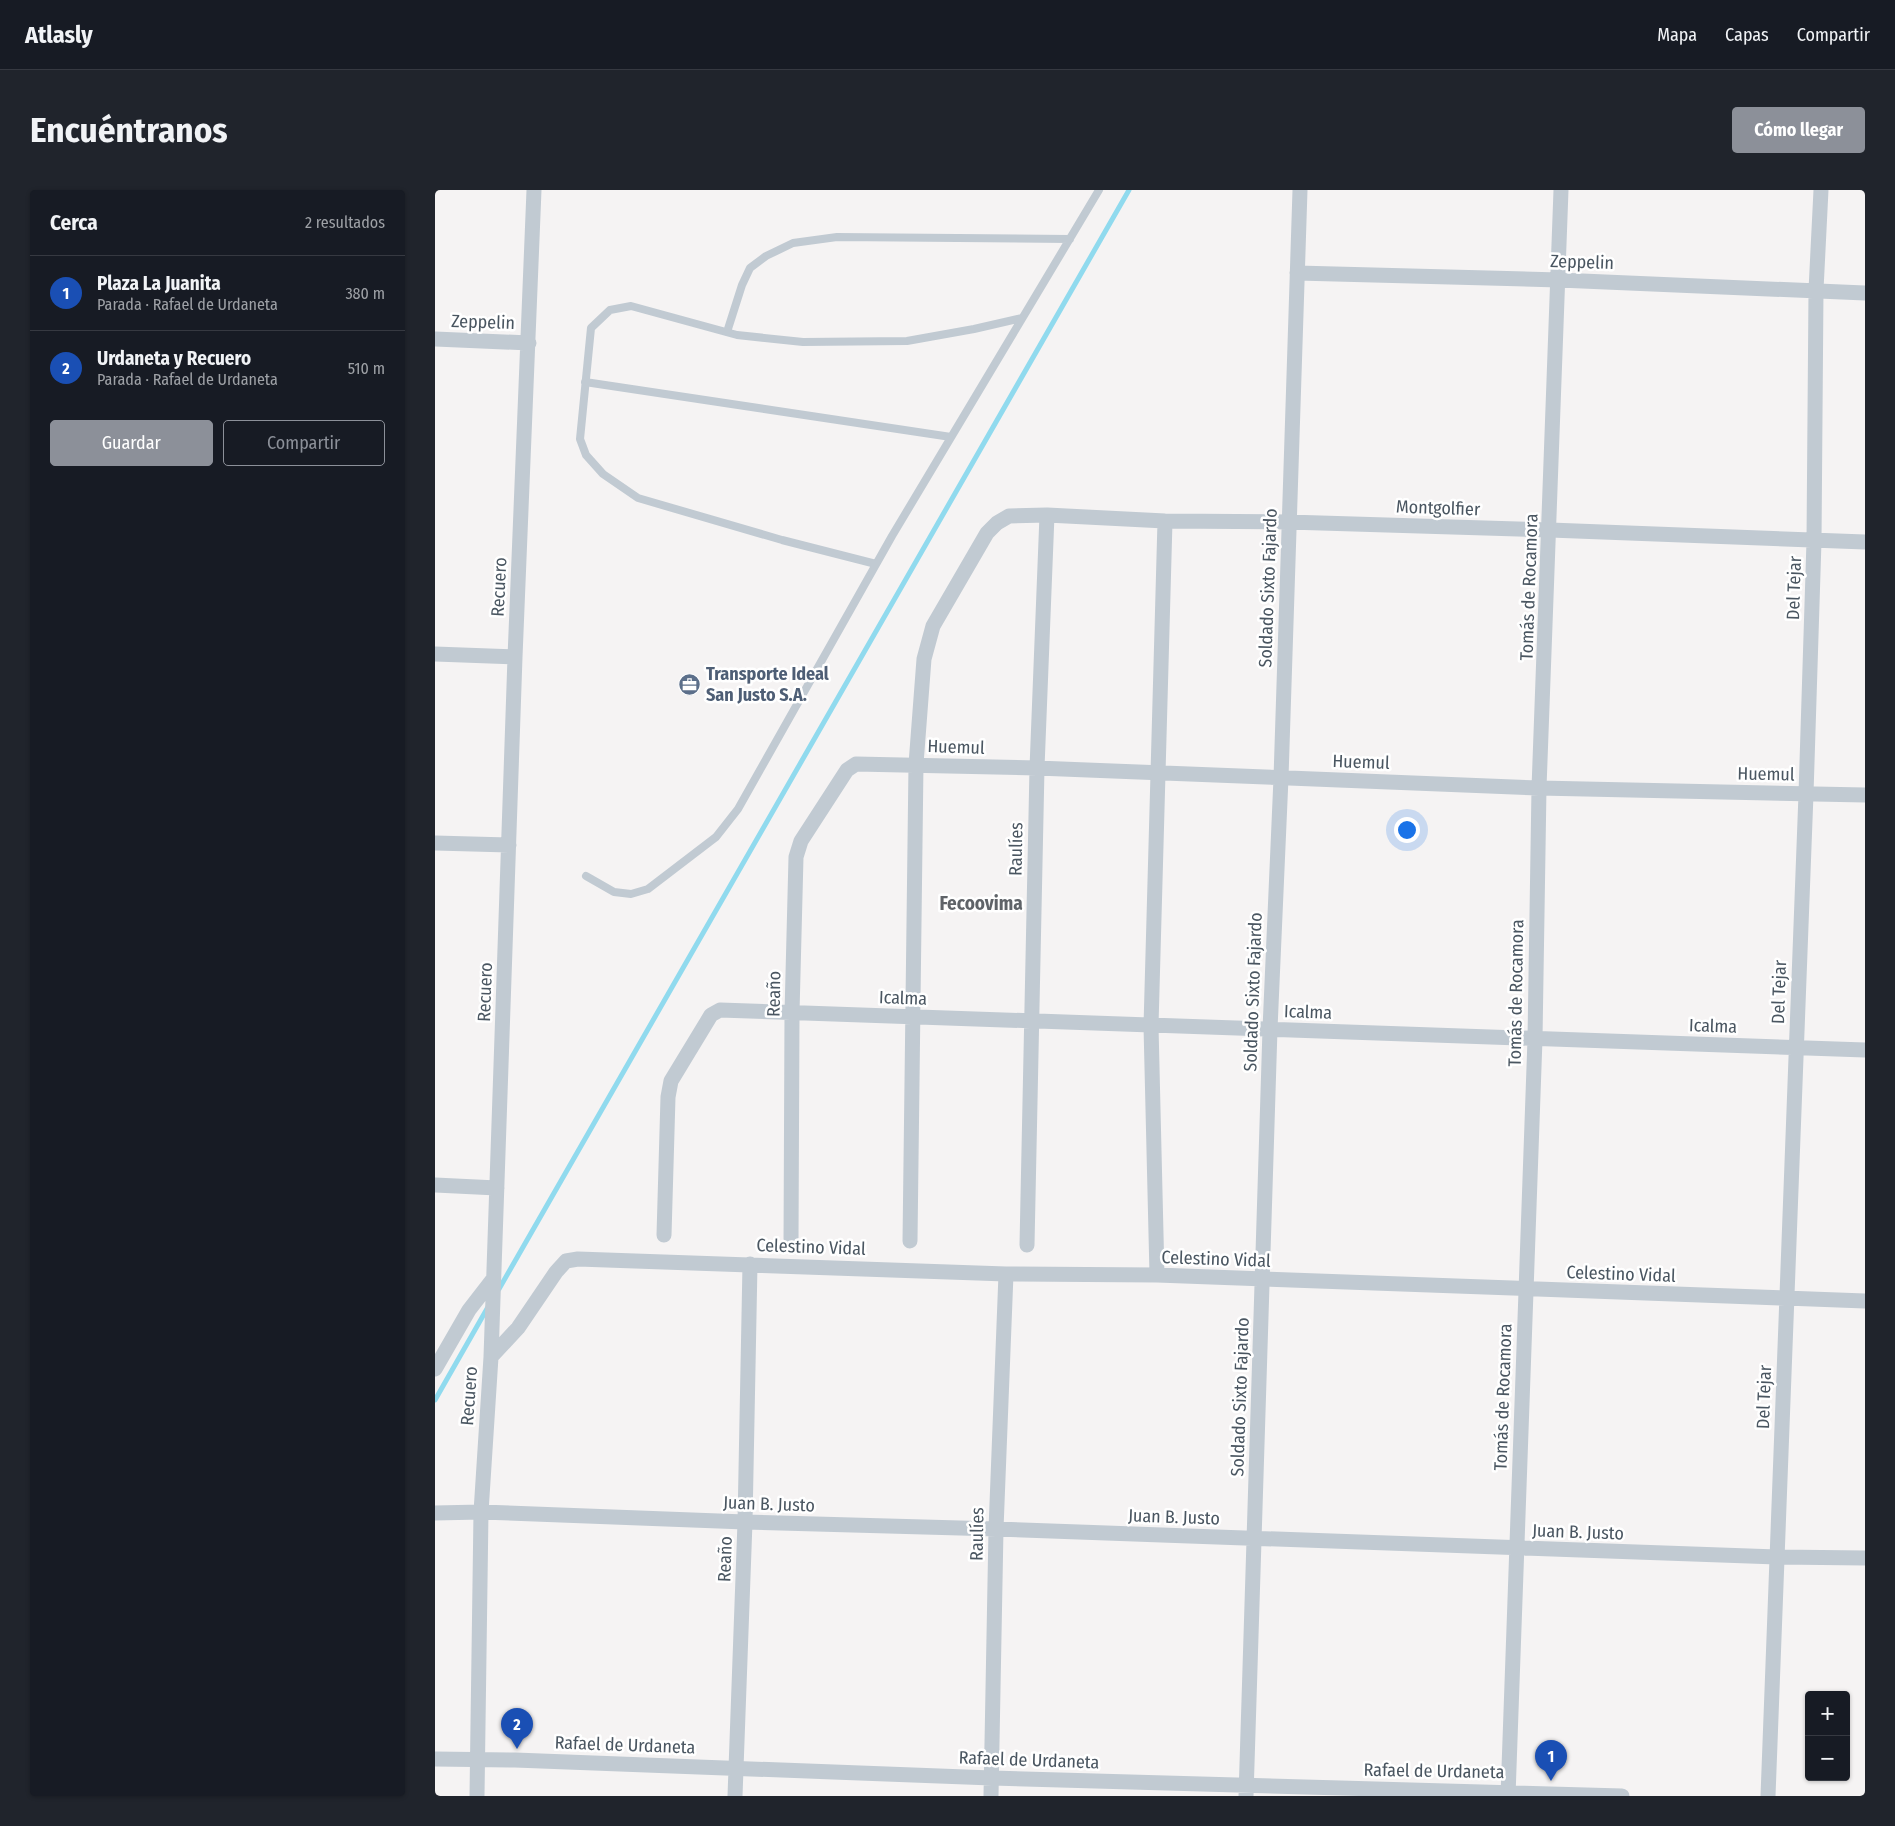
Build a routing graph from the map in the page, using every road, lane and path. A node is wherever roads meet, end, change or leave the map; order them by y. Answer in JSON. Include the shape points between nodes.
{"nodes":[{"id":1,"x":534,"y":190,"type":"edge"},
{"id":2,"x":1099,"y":190,"type":"edge"},
{"id":3,"x":1300,"y":190,"type":"edge"},
{"id":4,"x":1561,"y":190,"type":"edge"},
{"id":5,"x":1821,"y":190,"type":"edge"},
{"id":6,"x":1069,"y":239,"type":"junction"},
{"id":7,"x":1297,"y":273,"type":"junction"},
{"id":8,"x":1559,"y":280,"type":"junction"},
{"id":9,"x":1816,"y":290,"type":"junction"},
{"id":10,"x":1865,"y":292,"type":"edge"},
{"id":11,"x":1022,"y":318,"type":"junction"},
{"id":12,"x":727,"y":332,"type":"junction"},
{"id":13,"x":435,"y":339,"type":"edge"},
{"id":14,"x":529,"y":343,"type":"junction"},
{"id":15,"x":585,"y":382,"type":"junction"},
{"id":16,"x":951,"y":437,"type":"junction"},
{"id":17,"x":1047,"y":515,"type":"junction"},
{"id":18,"x":1165,"y":521,"type":"junction"},
{"id":19,"x":1288,"y":522,"type":"junction"},
{"id":20,"x":1550,"y":530,"type":"junction"},
{"id":21,"x":1814,"y":541,"type":"junction"},
{"id":22,"x":1865,"y":542,"type":"edge"},
{"id":23,"x":876,"y":564,"type":"junction"},
{"id":24,"x":435,"y":654,"type":"edge"},
{"id":25,"x":515,"y":657,"type":"junction"},
{"id":26,"x":856,"y":764,"type":"joint"},
{"id":27,"x":917,"y":764,"type":"junction"},
{"id":28,"x":1037,"y":768,"type":"junction"},
{"id":29,"x":1157,"y":773,"type":"junction"},
{"id":30,"x":1281,"y":778,"type":"junction"},
{"id":31,"x":1539,"y":788,"type":"junction"},
{"id":32,"x":1806,"y":794,"type":"junction"},
{"id":33,"x":1865,"y":795,"type":"edge"},
{"id":34,"x":435,"y":843,"type":"edge"},
{"id":35,"x":509,"y":845,"type":"junction"},
{"id":36,"x":586,"y":876,"type":"dead end"},
{"id":37,"x":792,"y":1013,"type":"junction"},
{"id":38,"x":912,"y":1017,"type":"junction"},
{"id":39,"x":1031,"y":1021,"type":"junction"},
{"id":40,"x":1151,"y":1026,"type":"junction"},
{"id":41,"x":1270,"y":1029,"type":"junction"},
{"id":42,"x":1535,"y":1039,"type":"junction"},
{"id":43,"x":1795,"y":1048,"type":"junction"},
{"id":44,"x":1865,"y":1050,"type":"edge"},
{"id":45,"x":435,"y":1185,"type":"edge"},
{"id":46,"x":497,"y":1188,"type":"junction"},
{"id":47,"x":664,"y":1235,"type":"dead end"},
{"id":48,"x":910,"y":1241,"type":"dead end"},
{"id":49,"x":791,"y":1244,"type":"dead end"},
{"id":50,"x":1027,"y":1245,"type":"dead end"},
{"id":51,"x":750,"y":1264,"type":"junction"},
{"id":52,"x":1006,"y":1274,"type":"junction"},
{"id":53,"x":1157,"y":1275,"type":"junction"},
{"id":54,"x":493,"y":1279,"type":"junction"},
{"id":55,"x":1263,"y":1280,"type":"junction"},
{"id":56,"x":1526,"y":1289,"type":"junction"},
{"id":57,"x":1786,"y":1298,"type":"junction"},
{"id":58,"x":1865,"y":1301,"type":"edge"},
{"id":59,"x":491,"y":1357,"type":"junction"},
{"id":60,"x":435,"y":1369,"type":"edge"},
{"id":61,"x":481,"y":1512,"type":"junction"},
{"id":62,"x":435,"y":1513,"type":"edge"},
{"id":63,"x":745,"y":1522,"type":"junction"},
{"id":64,"x":996,"y":1529,"type":"junction"},
{"id":65,"x":1254,"y":1539,"type":"junction"},
{"id":66,"x":1517,"y":1548,"type":"junction"},
{"id":67,"x":1777,"y":1558,"type":"junction"},
{"id":68,"x":1865,"y":1558,"type":"edge"},
{"id":69,"x":435,"y":1759,"type":"edge"},
{"id":70,"x":476,"y":1760,"type":"junction"},
{"id":71,"x":737,"y":1769,"type":"junction"},
{"id":72,"x":992,"y":1778,"type":"junction"},
{"id":73,"x":1247,"y":1791,"type":"edge"},
{"id":74,"x":1508,"y":1794,"type":"edge"},
{"id":75,"x":477,"y":1796,"type":"edge"},
{"id":76,"x":735,"y":1796,"type":"edge"},
{"id":77,"x":991,"y":1796,"type":"edge"},
{"id":78,"x":1622,"y":1796,"type":"edge"},
{"id":79,"x":1768,"y":1796,"type":"edge"}],
"edges":[{"from":1,"to":14,"type":"street","name":"Recuero"},
{"from":2,"to":6,"type":"lane"},
{"from":3,"to":7,"type":"street","name":"Soldado Sixto Fajardo"},
{"from":4,"to":8,"type":"street","name":"Tomás de Rocamora"},
{"from":5,"to":9,"type":"street","name":"Del Tejar"},
{"from":6,"to":11,"type":"lane"},
{"from":6,"to":12,"type":"lane","via":[[837,238],[793,244],[765,256],[751,268]]},
{"from":7,"to":8,"type":"street","name":"Zeppelin"},
{"from":7,"to":19,"type":"street","name":"Soldado Sixto Fajardo"},
{"from":8,"to":9,"type":"street","name":"Zeppelin"},
{"from":8,"to":20,"type":"street","name":"Tomás de Rocamora"},
{"from":9,"to":10,"type":"street","name":"Zeppelin"},
{"from":9,"to":21,"type":"street","name":"Del Tejar"},
{"from":11,"to":12,"type":"lane","via":[[907,341],[803,342]]},
{"from":11,"to":16,"type":"lane"},
{"from":12,"to":15,"type":"lane","via":[[631,306],[610,310],[591,328]]},
{"from":13,"to":14,"type":"street","name":"Zeppelin"},
{"from":14,"to":25,"type":"street","name":"Recuero"},
{"from":15,"to":16,"type":"lane"},
{"from":15,"to":23,"type":"lane","via":[[580,439],[586,455],[603,474],[638,498]]},
{"from":16,"to":23,"type":"lane"},
{"from":17,"to":18,"type":"street","name":"Montgolfier"},
{"from":17,"to":27,"type":"street","name":"Montgolfier","via":[[1009,516],[997,523],[987,533],[933,626],[924,659]]},
{"from":17,"to":28,"type":"street","name":"Raulíes"},
{"from":18,"to":19,"type":"street","name":"Montgolfier"},
{"from":18,"to":29,"type":"street"},
{"from":19,"to":20,"type":"street","name":"Montgolfier"},
{"from":19,"to":30,"type":"street","name":"Soldado Sixto Fajardo"},
{"from":20,"to":21,"type":"street","name":"Montgolfier"},
{"from":20,"to":31,"type":"street","name":"Tomás de Rocamora"},
{"from":21,"to":22,"type":"street","name":"Montgolfier"},
{"from":21,"to":32,"type":"street","name":"Del Tejar"},
{"from":23,"to":36,"type":"lane","via":[[738,809],[716,837],[648,889],[631,894],[614,892]]},
{"from":24,"to":25,"type":"street"},
{"from":25,"to":35,"type":"street","name":"Recuero"},
{"from":26,"to":27,"type":"street","name":"Huemul"},
{"from":26,"to":37,"type":"street","name":"Reaño","via":[[847,770],[836,786],[801,841],[796,857]]},
{"from":27,"to":28,"type":"street","name":"Huemul"},
{"from":27,"to":38,"type":"street"},
{"from":28,"to":29,"type":"street","name":"Huemul"},
{"from":28,"to":39,"type":"street","name":"Raulíes"},
{"from":29,"to":30,"type":"street","name":"Huemul"},
{"from":29,"to":40,"type":"street"},
{"from":30,"to":31,"type":"street","name":"Huemul"},
{"from":30,"to":41,"type":"street","name":"Soldado Sixto Fajardo"},
{"from":31,"to":32,"type":"street","name":"Huemul"},
{"from":31,"to":42,"type":"street","name":"Tomás de Rocamora"},
{"from":32,"to":33,"type":"street","name":"Huemul"},
{"from":32,"to":43,"type":"street","name":"Del Tejar"},
{"from":34,"to":35,"type":"street"},
{"from":35,"to":46,"type":"street","name":"Recuero"},
{"from":37,"to":38,"type":"street","name":"Icalma"},
{"from":37,"to":47,"type":"street","name":"Icalma","via":[[720,1010],[711,1015],[671,1081]]},
{"from":37,"to":49,"type":"street","name":"Reaño"},
{"from":38,"to":39,"type":"street","name":"Icalma"},
{"from":38,"to":48,"type":"street"},
{"from":39,"to":40,"type":"street","name":"Icalma"},
{"from":39,"to":50,"type":"street","name":"Raulíes"},
{"from":40,"to":41,"type":"street","name":"Icalma"},
{"from":40,"to":53,"type":"street"},
{"from":41,"to":42,"type":"street","name":"Icalma"},
{"from":41,"to":55,"type":"street","name":"Soldado Sixto Fajardo"},
{"from":42,"to":43,"type":"street","name":"Icalma"},
{"from":42,"to":56,"type":"street","name":"Tomás de Rocamora"},
{"from":43,"to":44,"type":"street","name":"Icalma"},
{"from":43,"to":57,"type":"street","name":"Del Tejar"},
{"from":45,"to":46,"type":"street"},
{"from":46,"to":54,"type":"street","name":"Recuero"},
{"from":51,"to":52,"type":"street","name":"Celestino Vidal"},
{"from":51,"to":59,"type":"street","name":"Celestino Vidal","via":[[578,1258],[566,1261],[518,1328]]},
{"from":51,"to":63,"type":"street","name":"Reaño"},
{"from":52,"to":53,"type":"street","name":"Celestino Vidal"},
{"from":52,"to":64,"type":"street","name":"Raulíes"},
{"from":53,"to":55,"type":"street","name":"Celestino Vidal"},
{"from":54,"to":59,"type":"street","name":"Recuero"},
{"from":54,"to":60,"type":"street","via":[[469,1310]]},
{"from":55,"to":56,"type":"street","name":"Celestino Vidal"},
{"from":55,"to":65,"type":"street","name":"Soldado Sixto Fajardo"},
{"from":56,"to":57,"type":"street","name":"Celestino Vidal"},
{"from":56,"to":66,"type":"street","name":"Tomás de Rocamora"},
{"from":57,"to":58,"type":"street","name":"Celestino Vidal"},
{"from":57,"to":67,"type":"street","name":"Del Tejar"},
{"from":59,"to":61,"type":"street","name":"Recuero"},
{"from":61,"to":62,"type":"street","name":"Juan B. Justo"},
{"from":61,"to":63,"type":"street","name":"Juan B. Justo"},
{"from":61,"to":70,"type":"street","name":"Recuero"},
{"from":63,"to":64,"type":"street","name":"Juan B. Justo"},
{"from":63,"to":71,"type":"street","name":"Reaño"},
{"from":64,"to":65,"type":"street","name":"Juan B. Justo"},
{"from":64,"to":72,"type":"street","name":"Raulíes"},
{"from":65,"to":66,"type":"street","name":"Juan B. Justo"},
{"from":65,"to":73,"type":"street","name":"Soldado Sixto Fajardo"},
{"from":66,"to":67,"type":"street","name":"Juan B. Justo"},
{"from":66,"to":74,"type":"street","name":"Tomás de Rocamora"},
{"from":67,"to":68,"type":"street","name":"Juan B. Justo"},
{"from":67,"to":79,"type":"street","name":"Del Tejar"},
{"from":69,"to":70,"type":"street","name":"Rafael de Urdaneta"},
{"from":70,"to":71,"type":"street","name":"Rafael de Urdaneta"},
{"from":70,"to":75,"type":"street","name":"Recuero"},
{"from":71,"to":72,"type":"street","name":"Rafael de Urdaneta"},
{"from":71,"to":76,"type":"street","name":"Reaño"},
{"from":72,"to":73,"type":"street","name":"Rafael de Urdaneta"},
{"from":72,"to":77,"type":"street","name":"Raulíes"},
{"from":73,"to":74,"type":"street","name":"Rafael de Urdaneta"},
{"from":74,"to":78,"type":"street","name":"Rafael de Urdaneta"}]}
